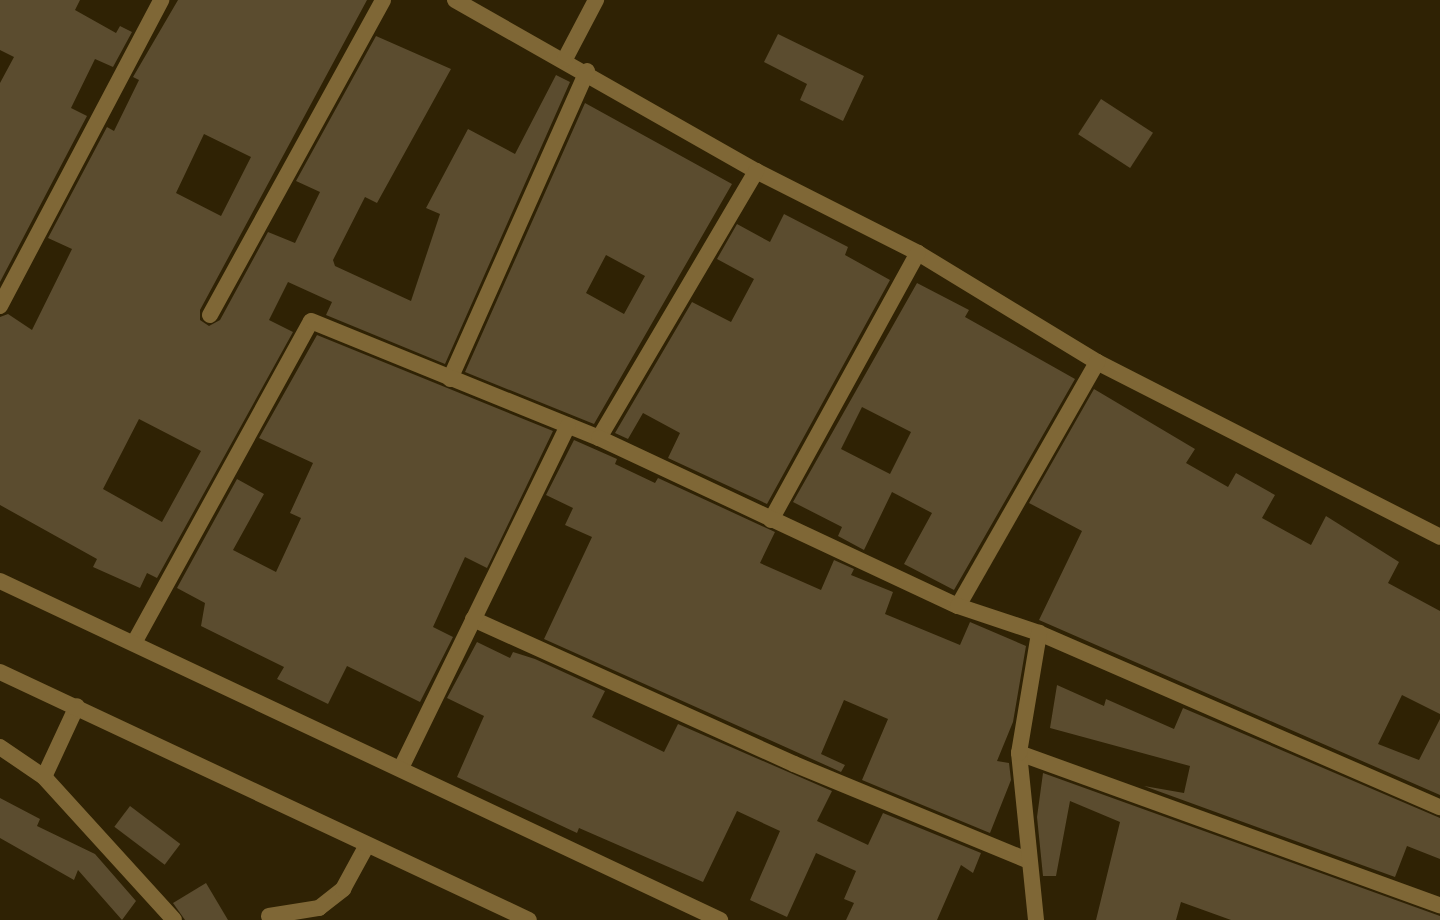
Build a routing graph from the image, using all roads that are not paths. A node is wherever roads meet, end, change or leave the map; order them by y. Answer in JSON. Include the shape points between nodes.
{"nodes":[{"id":1,"x":161,"y":0,"type":"edge"},
{"id":2,"x":383,"y":0,"type":"edge"},
{"id":3,"x":455,"y":0,"type":"edge"},
{"id":4,"x":596,"y":0,"type":"edge"},
{"id":5,"x":565,"y":59,"type":"junction"},
{"id":6,"x":587,"y":71,"type":"junction"},
{"id":7,"x":756,"y":171,"type":"junction"},
{"id":8,"x":918,"y":253,"type":"junction"},
{"id":9,"x":0,"y":306,"type":"edge"},
{"id":10,"x":210,"y":315,"type":"dead end"},
{"id":11,"x":1097,"y":362,"type":"junction"},
{"id":12,"x":450,"y":379,"type":"junction"},
{"id":13,"x":568,"y":426,"type":"junction"},
{"id":14,"x":599,"y":438,"type":"junction"},
{"id":15,"x":771,"y":520,"type":"junction"},
{"id":16,"x":1440,"y":537,"type":"edge"},
{"id":17,"x":0,"y":581,"type":"edge"},
{"id":18,"x":958,"y":606,"type":"junction"},
{"id":19,"x":473,"y":619,"type":"junction"},
{"id":20,"x":1039,"y":633,"type":"junction"},
{"id":21,"x":134,"y":643,"type":"junction"},
{"id":22,"x":0,"y":672,"type":"edge"},
{"id":23,"x":77,"y":706,"type":"junction"},
{"id":24,"x":0,"y":747,"type":"edge"},
{"id":25,"x":1019,"y":753,"type":"junction"},
{"id":26,"x":401,"y":768,"type":"junction"},
{"id":27,"x":44,"y":777,"type":"junction"},
{"id":28,"x":1440,"y":807,"type":"edge"},
{"id":29,"x":367,"y":845,"type":"junction"},
{"id":30,"x":1027,"y":860,"type":"junction"},
{"id":31,"x":1440,"y":905,"type":"edge"},
{"id":32,"x":265,"y":919,"type":"edge"},
{"id":33,"x":174,"y":920,"type":"edge"},
{"id":34,"x":529,"y":920,"type":"edge"},
{"id":35,"x":720,"y":920,"type":"edge"},
{"id":36,"x":1036,"y":920,"type":"edge"}],
"edges":[{"from":1,"to":9,"type":"street"},
{"from":2,"to":10,"type":"street"},
{"from":3,"to":5,"type":"street"},
{"from":4,"to":5,"type":"street"},
{"from":5,"to":6,"type":"street"},
{"from":6,"to":7,"type":"street"},
{"from":6,"to":12,"type":"street"},
{"from":7,"to":8,"type":"street"},
{"from":7,"to":14,"type":"street"},
{"from":8,"to":11,"type":"street"},
{"from":8,"to":15,"type":"street"},
{"from":11,"to":16,"type":"street"},
{"from":11,"to":18,"type":"street"},
{"from":12,"to":13,"type":"street"},
{"from":12,"to":21,"type":"street","via":[[319,323],[304,326]]},
{"from":13,"to":14,"type":"street"},
{"from":13,"to":19,"type":"street"},
{"from":14,"to":15,"type":"street"},
{"from":15,"to":18,"type":"street"},
{"from":17,"to":21,"type":"street"},
{"from":18,"to":20,"type":"street"},
{"from":19,"to":26,"type":"street"},
{"from":19,"to":30,"type":"street","via":[[794,764]]},
{"from":20,"to":25,"type":"street"},
{"from":20,"to":28,"type":"street"},
{"from":21,"to":26,"type":"street"},
{"from":22,"to":23,"type":"street"},
{"from":23,"to":27,"type":"street"},
{"from":23,"to":29,"type":"street"},
{"from":24,"to":27,"type":"street"},
{"from":25,"to":30,"type":"street"},
{"from":25,"to":31,"type":"street"},
{"from":26,"to":35,"type":"street"},
{"from":27,"to":33,"type":"street"},
{"from":29,"to":32,"type":"street","via":[[343,889],[319,908]]},
{"from":29,"to":34,"type":"street"},
{"from":30,"to":36,"type":"street"}]}
